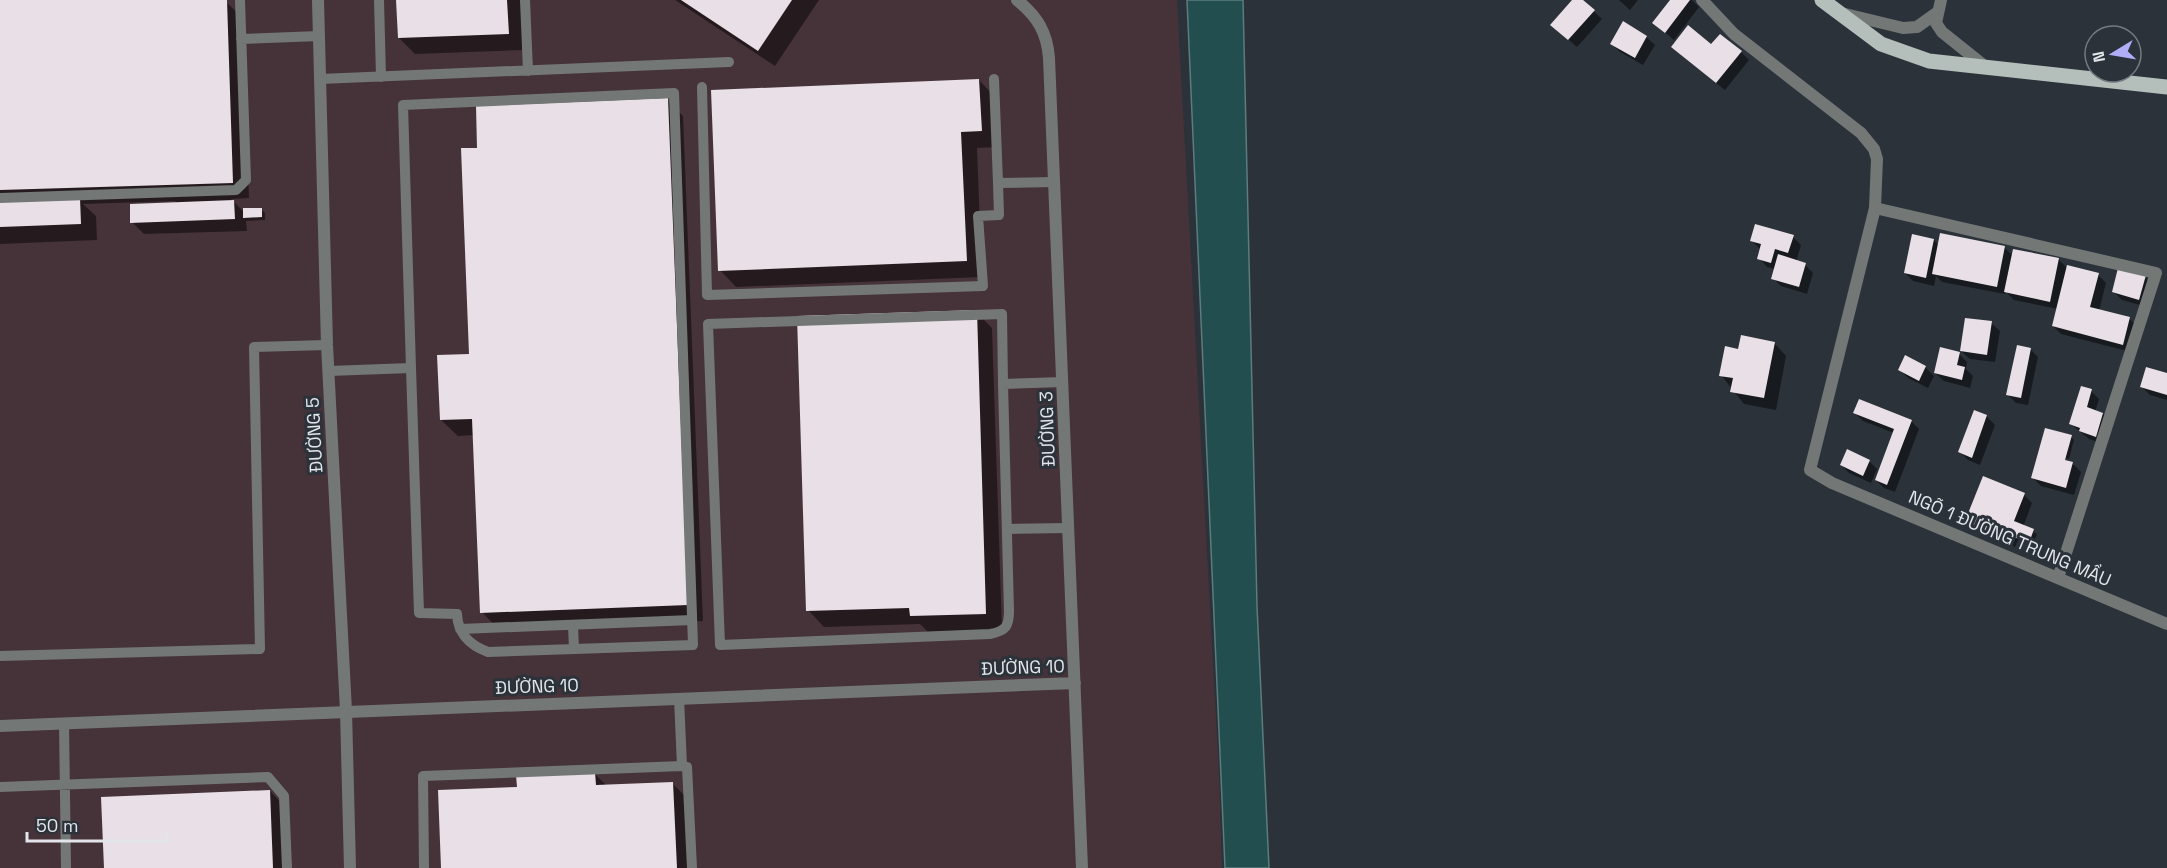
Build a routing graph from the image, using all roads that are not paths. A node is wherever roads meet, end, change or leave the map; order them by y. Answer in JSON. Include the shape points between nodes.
{"nodes":[{"id":1,"x":240,"y":0,"type":"edge"},
{"id":2,"x":318,"y":0,"type":"edge"},
{"id":3,"x":379,"y":0,"type":"edge"},
{"id":4,"x":525,"y":0,"type":"edge"},
{"id":5,"x":1017,"y":0,"type":"edge"},
{"id":6,"x":1702,"y":0,"type":"edge"},
{"id":7,"x":1822,"y":0,"type":"edge"},
{"id":8,"x":1940,"y":6,"type":"edge"},
{"id":9,"x":1839,"y":13,"type":"junction"},
{"id":10,"x":319,"y":36,"type":"junction"},
{"id":11,"x":242,"y":39,"type":"junction"},
{"id":12,"x":729,"y":62,"type":"dead end"},
{"id":13,"x":1987,"y":68,"type":"junction"},
{"id":14,"x":528,"y":71,"type":"junction"},
{"id":15,"x":381,"y":76,"type":"junction"},
{"id":16,"x":320,"y":79,"type":"junction"},
{"id":17,"x":994,"y":79,"type":"dead end"},
{"id":18,"x":702,"y":87,"type":"dead end"},
{"id":19,"x":2167,"y":87,"type":"edge"},
{"id":20,"x":1055,"y":182,"type":"junction"},
{"id":21,"x":998,"y":183,"type":"junction"},
{"id":22,"x":0,"y":198,"type":"edge"},
{"id":23,"x":1875,"y":208,"type":"junction"},
{"id":24,"x":327,"y":345,"type":"junction"},
{"id":25,"x":411,"y":368,"type":"junction"},
{"id":26,"x":329,"y":371,"type":"junction"},
{"id":27,"x":1063,"y":382,"type":"junction"},
{"id":28,"x":1004,"y":384,"type":"junction"},
{"id":29,"x":1069,"y":528,"type":"junction"},
{"id":30,"x":1008,"y":529,"type":"junction"},
{"id":31,"x":2058,"y":578,"type":"junction"},
{"id":32,"x":692,"y":620,"type":"junction"},
{"id":33,"x":2167,"y":624,"type":"edge"},
{"id":34,"x":573,"y":625,"type":"junction"},
{"id":35,"x":460,"y":629,"type":"junction"},
{"id":36,"x":574,"y":649,"type":"junction"},
{"id":37,"x":0,"y":656,"type":"edge"},
{"id":38,"x":1075,"y":683,"type":"junction"},
{"id":39,"x":679,"y":698,"type":"junction"},
{"id":40,"x":346,"y":711,"type":"junction"},
{"id":41,"x":64,"y":723,"type":"junction"},
{"id":42,"x":0,"y":726,"type":"edge"},
{"id":43,"x":682,"y":766,"type":"junction"},
{"id":44,"x":65,"y":784,"type":"junction"},
{"id":45,"x":0,"y":787,"type":"edge"},
{"id":46,"x":66,"y":868,"type":"edge"},
{"id":47,"x":286,"y":868,"type":"edge"},
{"id":48,"x":350,"y":868,"type":"edge"},
{"id":49,"x":424,"y":868,"type":"edge"},
{"id":50,"x":692,"y":868,"type":"edge"},
{"id":51,"x":1082,"y":868,"type":"edge"}],
"edges":[{"from":1,"to":11,"type":"lane"},
{"from":2,"to":10,"type":"street","name":"ĐƯỜNG 5"},
{"from":3,"to":15,"type":"lane"},
{"from":4,"to":14,"type":"lane"},
{"from":5,"to":20,"type":"street","name":"ĐƯỜNG 3","via":[[1030,11],[1047,39]]},
{"from":6,"to":23,"type":"street","via":[[1734,34],[1861,133],[1877,159]]},
{"from":7,"to":9,"type":"main road"},
{"from":8,"to":9,"type":"street","via":[[1917,27],[1904,28]]},
{"from":8,"to":13,"type":"street","via":[[1936,23],[1942,32]]},
{"from":9,"to":13,"type":"main road","via":[[1881,44],[1902,52],[1929,61]]},
{"from":10,"to":11,"type":"lane"},
{"from":10,"to":16,"type":"street","name":"ĐƯỜNG 5"},
{"from":11,"to":22,"type":"lane","via":[[246,180],[236,190]]},
{"from":12,"to":14,"type":"lane"},
{"from":13,"to":19,"type":"main road"},
{"from":14,"to":15,"type":"lane"},
{"from":15,"to":16,"type":"lane"},
{"from":16,"to":24,"type":"street","name":"ĐƯỜNG 5"},
{"from":17,"to":21,"type":"lane"},
{"from":18,"to":21,"type":"lane","via":[[707,295],[983,286],[978,216],[999,215]]},
{"from":20,"to":21,"type":"lane"},
{"from":20,"to":27,"type":"street","name":"ĐƯỜNG 3"},
{"from":23,"to":31,"type":"street","name":"NGÕ 1 ĐƯỜNG TRUNG MẦU","via":[[1811,459],[1812,472]]},
{"from":23,"to":31,"type":"street","via":[[2156,273]]},
{"from":24,"to":26,"type":"street","name":"ĐƯỜNG 5"},
{"from":24,"to":37,"type":"lane","via":[[254,348],[261,649]]},
{"from":25,"to":26,"type":"lane"},
{"from":25,"to":32,"type":"lane","via":[[403,105],[674,93]]},
{"from":25,"to":35,"type":"lane","via":[[419,613],[458,614]]},
{"from":26,"to":40,"type":"street","name":"ĐƯỜNG 5"},
{"from":27,"to":28,"type":"lane"},
{"from":27,"to":29,"type":"street","name":"ĐƯỜNG 3"},
{"from":28,"to":30,"type":"lane"},
{"from":28,"to":30,"type":"lane","via":[[1002,314],[708,324],[720,645],[999,633],[1009,623]]},
{"from":29,"to":30,"type":"lane"},
{"from":29,"to":38,"type":"street","name":"ĐƯỜNG 3"},
{"from":31,"to":33,"type":"street","name":"NGÕ 1 ĐƯỜNG TRUNG MẦU"},
{"from":32,"to":34,"type":"lane"},
{"from":32,"to":36,"type":"lane","via":[[693,645]]},
{"from":34,"to":35,"type":"lane"},
{"from":34,"to":36,"type":"lane"},
{"from":35,"to":36,"type":"lane","via":[[476,647],[488,652]]},
{"from":38,"to":39,"type":"street","name":"ĐƯỜNG 10"},
{"from":38,"to":51,"type":"street","name":"ĐƯỜNG 3"},
{"from":39,"to":40,"type":"street","name":"ĐƯỜNG 10"},
{"from":39,"to":43,"type":"lane"},
{"from":40,"to":41,"type":"street","name":"ĐƯỜNG 10"},
{"from":40,"to":48,"type":"street","name":"ĐƯỜNG 5"},
{"from":41,"to":42,"type":"street","name":"ĐƯỜNG 10"},
{"from":41,"to":44,"type":"lane"},
{"from":43,"to":49,"type":"lane","via":[[423,776]]},
{"from":43,"to":50,"type":"lane","via":[[687,767]]},
{"from":44,"to":45,"type":"lane"},
{"from":44,"to":46,"type":"lane"},
{"from":44,"to":47,"type":"lane","via":[[268,777],[284,796]]}]}
